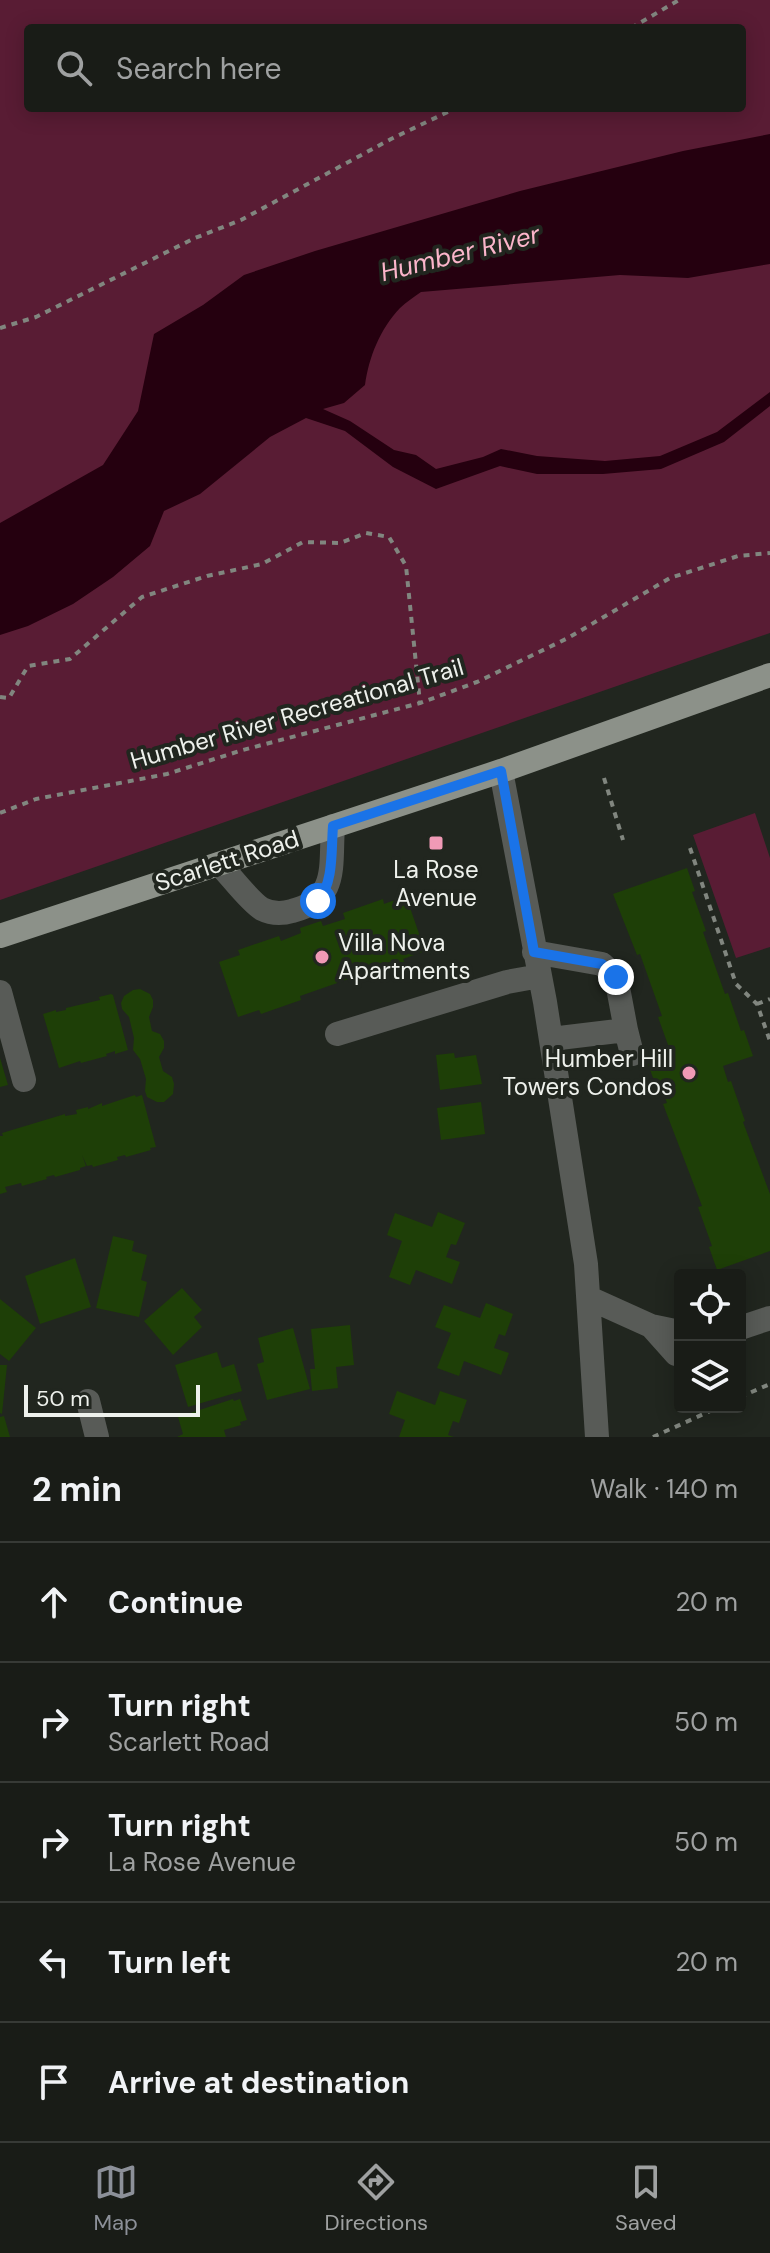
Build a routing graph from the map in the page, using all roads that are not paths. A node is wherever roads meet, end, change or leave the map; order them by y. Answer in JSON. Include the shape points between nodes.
{"nodes":[{"id":1,"x":770,"y":675,"type":"edge"},
{"id":2,"x":501,"y":771,"type":"junction"},
{"id":3,"x":333,"y":826,"type":"junction"},
{"id":4,"x":219,"y":864,"type":"junction"},
{"id":5,"x":0,"y":936,"type":"edge"},
{"id":6,"x":534,"y":952,"type":"junction"},
{"id":7,"x":540,"y":976,"type":"junction"},
{"id":8,"x":0,"y":992,"type":"edge"},
{"id":9,"x":626,"y":1030,"type":"junction"},
{"id":10,"x":337,"y":1034,"type":"dead end"},
{"id":11,"x":551,"y":1039,"type":"junction"},
{"id":12,"x":632,"y":1054,"type":"dead end"},
{"id":13,"x":24,"y":1080,"type":"dead end"},
{"id":14,"x":589,"y":1298,"type":"junction"},
{"id":15,"x":770,"y":1318,"type":"edge"},
{"id":16,"x":651,"y":1326,"type":"junction"},
{"id":17,"x":746,"y":1326,"type":"edge"},
{"id":18,"x":674,"y":1331,"type":"edge"},
{"id":19,"x":674,"y":1352,"type":"edge"},
{"id":20,"x":88,"y":1401,"type":"dead end"},
{"id":21,"x":97,"y":1437,"type":"edge"},
{"id":22,"x":597,"y":1437,"type":"edge"}],
"edges":[{"from":1,"to":2,"type":"main road","name":"Scarlett Road"},
{"from":2,"to":3,"type":"main road","name":"Scarlett Road"},
{"from":2,"to":6,"type":"street"},
{"from":3,"to":4,"type":"main road","name":"Scarlett Road"},
{"from":3,"to":4,"type":"street","via":[[325,893],[308,907],[281,914],[263,909]]},
{"from":4,"to":5,"type":"main road","name":"Scarlett Road"},
{"from":6,"to":7,"type":"street"},
{"from":6,"to":9,"type":"street","via":[[602,964],[616,977]]},
{"from":7,"to":10,"type":"street"},
{"from":7,"to":11,"type":"street"},
{"from":8,"to":13,"type":"street"},
{"from":9,"to":11,"type":"street"},
{"from":9,"to":12,"type":"street"},
{"from":11,"to":14,"type":"street"},
{"from":14,"to":16,"type":"street"},
{"from":14,"to":22,"type":"street"},
{"from":15,"to":17,"type":"street"},
{"from":16,"to":18,"type":"street"},
{"from":16,"to":19,"type":"street"},
{"from":20,"to":21,"type":"street"}]}
